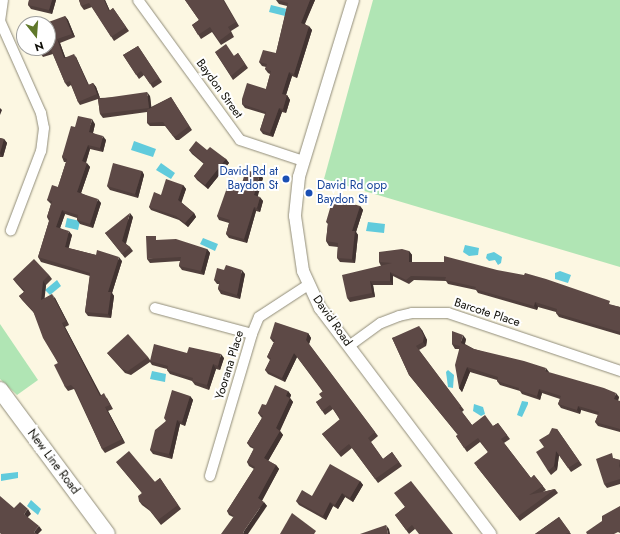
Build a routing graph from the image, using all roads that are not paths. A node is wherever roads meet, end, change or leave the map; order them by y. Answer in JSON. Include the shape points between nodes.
{"nodes":[{"id":1,"x":3,"y":0,"type":"edge"},
{"id":2,"x":138,"y":0,"type":"edge"},
{"id":3,"x":353,"y":0,"type":"edge"},
{"id":4,"x":0,"y":21,"type":"edge"},
{"id":5,"x":303,"y":161,"type":"junction"},
{"id":6,"x":12,"y":230,"type":"dead end"},
{"id":7,"x":308,"y":285,"type":"junction"},
{"id":8,"x":155,"y":308,"type":"dead end"},
{"id":9,"x":252,"y":334,"type":"junction"},
{"id":10,"x":349,"y":346,"type":"junction"},
{"id":11,"x":620,"y":371,"type":"edge"},
{"id":12,"x":0,"y":390,"type":"edge"},
{"id":13,"x":210,"y":476,"type":"dead end"},
{"id":14,"x":106,"y":534,"type":"edge"},
{"id":15,"x":490,"y":534,"type":"edge"}],
"edges":[{"from":1,"to":4,"type":"street"},
{"from":2,"to":5,"type":"street","name":"Baydon Street","via":[[240,140]]},
{"from":3,"to":5,"type":"street","name":"David Road"},
{"from":4,"to":6,"type":"street","via":[[41,113],[44,128],[40,151]]},
{"from":5,"to":7,"type":"street","name":"David Road","via":[[295,216],[300,254]]},
{"from":7,"to":9,"type":"street","name":"Yoorana Place","via":[[259,317]]},
{"from":7,"to":10,"type":"street","name":"David Road","via":[[320,308]]},
{"from":8,"to":9,"type":"street"},
{"from":9,"to":13,"type":"street","name":"Yoorana Place"},
{"from":10,"to":11,"type":"street","name":"Barcote Place","via":[[381,323],[399,316],[424,312],[448,314]]},
{"from":10,"to":15,"type":"street","name":"David Road"},
{"from":12,"to":14,"type":"main road","name":"New Line Road"}]}
